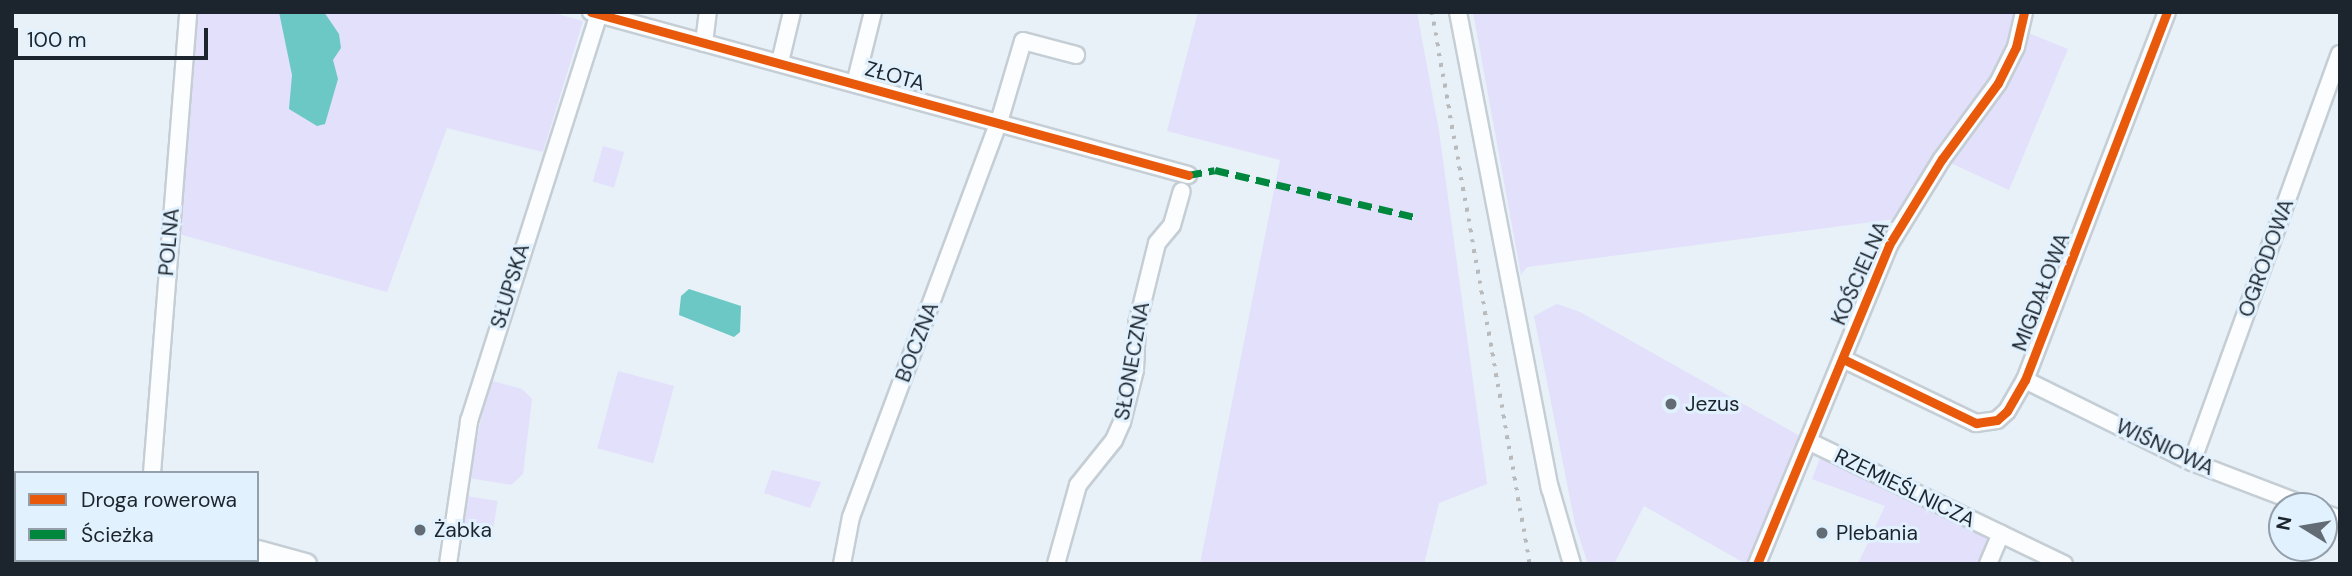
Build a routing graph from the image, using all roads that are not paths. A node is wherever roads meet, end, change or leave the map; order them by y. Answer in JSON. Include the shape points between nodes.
{"nodes":[{"id":1,"x":188,"y":12,"type":"edge"},
{"id":2,"x":708,"y":12,"type":"edge"},
{"id":3,"x":792,"y":12,"type":"edge"},
{"id":4,"x":873,"y":12,"type":"edge"},
{"id":5,"x":1458,"y":12,"type":"edge"},
{"id":6,"x":2024,"y":12,"type":"edge"},
{"id":7,"x":2167,"y":12,"type":"edge"},
{"id":8,"x":595,"y":13,"type":"edge"},
{"id":9,"x":704,"y":43,"type":"junction"},
{"id":10,"x":2340,"y":54,"type":"edge"},
{"id":11,"x":1076,"y":55,"type":"dead end"},
{"id":12,"x":780,"y":62,"type":"junction"},
{"id":13,"x":855,"y":84,"type":"junction"},
{"id":14,"x":999,"y":122,"type":"junction"},
{"id":15,"x":1185,"y":183,"type":"joint"},
{"id":16,"x":1843,"y":359,"type":"junction"},
{"id":17,"x":2025,"y":380,"type":"junction"},
{"id":18,"x":1810,"y":442,"type":"junction"},
{"id":19,"x":2192,"y":462,"type":"junction"},
{"id":20,"x":152,"y":471,"type":"edge"},
{"id":21,"x":2270,"y":492,"type":"edge"},
{"id":22,"x":2001,"y":534,"type":"junction"},
{"id":23,"x":259,"y":552,"type":"edge"},
{"id":24,"x":305,"y":564,"type":"edge"},
{"id":25,"x":448,"y":564,"type":"edge"},
{"id":26,"x":842,"y":564,"type":"edge"},
{"id":27,"x":1056,"y":564,"type":"edge"},
{"id":28,"x":1572,"y":564,"type":"edge"},
{"id":29,"x":1757,"y":564,"type":"edge"},
{"id":30,"x":1988,"y":564,"type":"edge"},
{"id":31,"x":2064,"y":564,"type":"edge"}],
"edges":[{"from":1,"to":20,"type":"street","name":"POLNA"},
{"from":2,"to":9,"type":"street"},
{"from":3,"to":12,"type":"street"},
{"from":4,"to":13,"type":"street"},
{"from":5,"to":28,"type":"street","via":[[1549,488]]},
{"from":6,"to":16,"type":"street","name":"KOŚCIELNA","via":[[2016,47],[1998,83],[1903,218]]},
{"from":7,"to":17,"type":"street","name":"MIGDAŁOWA"},
{"from":8,"to":9,"type":"street","name":"ZŁOTA"},
{"from":8,"to":25,"type":"street","name":"SŁUPSKA","via":[[469,421]]},
{"from":9,"to":12,"type":"street","name":"ZŁOTA"},
{"from":10,"to":19,"type":"street","name":"OGRODOWA"},
{"from":11,"to":14,"type":"street","name":"BOCZNA","via":[[1023,41]]},
{"from":12,"to":13,"type":"street","name":"ZŁOTA"},
{"from":13,"to":14,"type":"street","name":"ZŁOTA"},
{"from":14,"to":15,"type":"street","name":"ZŁOTA"},
{"from":14,"to":26,"type":"street","name":"BOCZNA","via":[[851,517]]},
{"from":15,"to":27,"type":"street","name":"SŁONECZNA","via":[[1172,225],[1157,243],[1137,324],[1135,370],[1122,422],[1114,440],[1078,485]]},
{"from":16,"to":17,"type":"street","name":"MIGDAŁOWA","via":[[1976,423],[1997,420]]},
{"from":16,"to":18,"type":"street","name":"KOŚCIELNA"},
{"from":17,"to":19,"type":"street","name":"WIŚNIOWA"},
{"from":18,"to":22,"type":"street","name":"RZEMIEŚLNICZA"},
{"from":18,"to":29,"type":"street","name":"KOŚCIELNA"},
{"from":19,"to":21,"type":"street","name":"WIŚNIOWA"},
{"from":22,"to":30,"type":"street","name":"RZEMIEŚLNICZA"},
{"from":22,"to":31,"type":"street","name":"RZEMIEŚLNICZA"},
{"from":23,"to":24,"type":"main road"}]}
